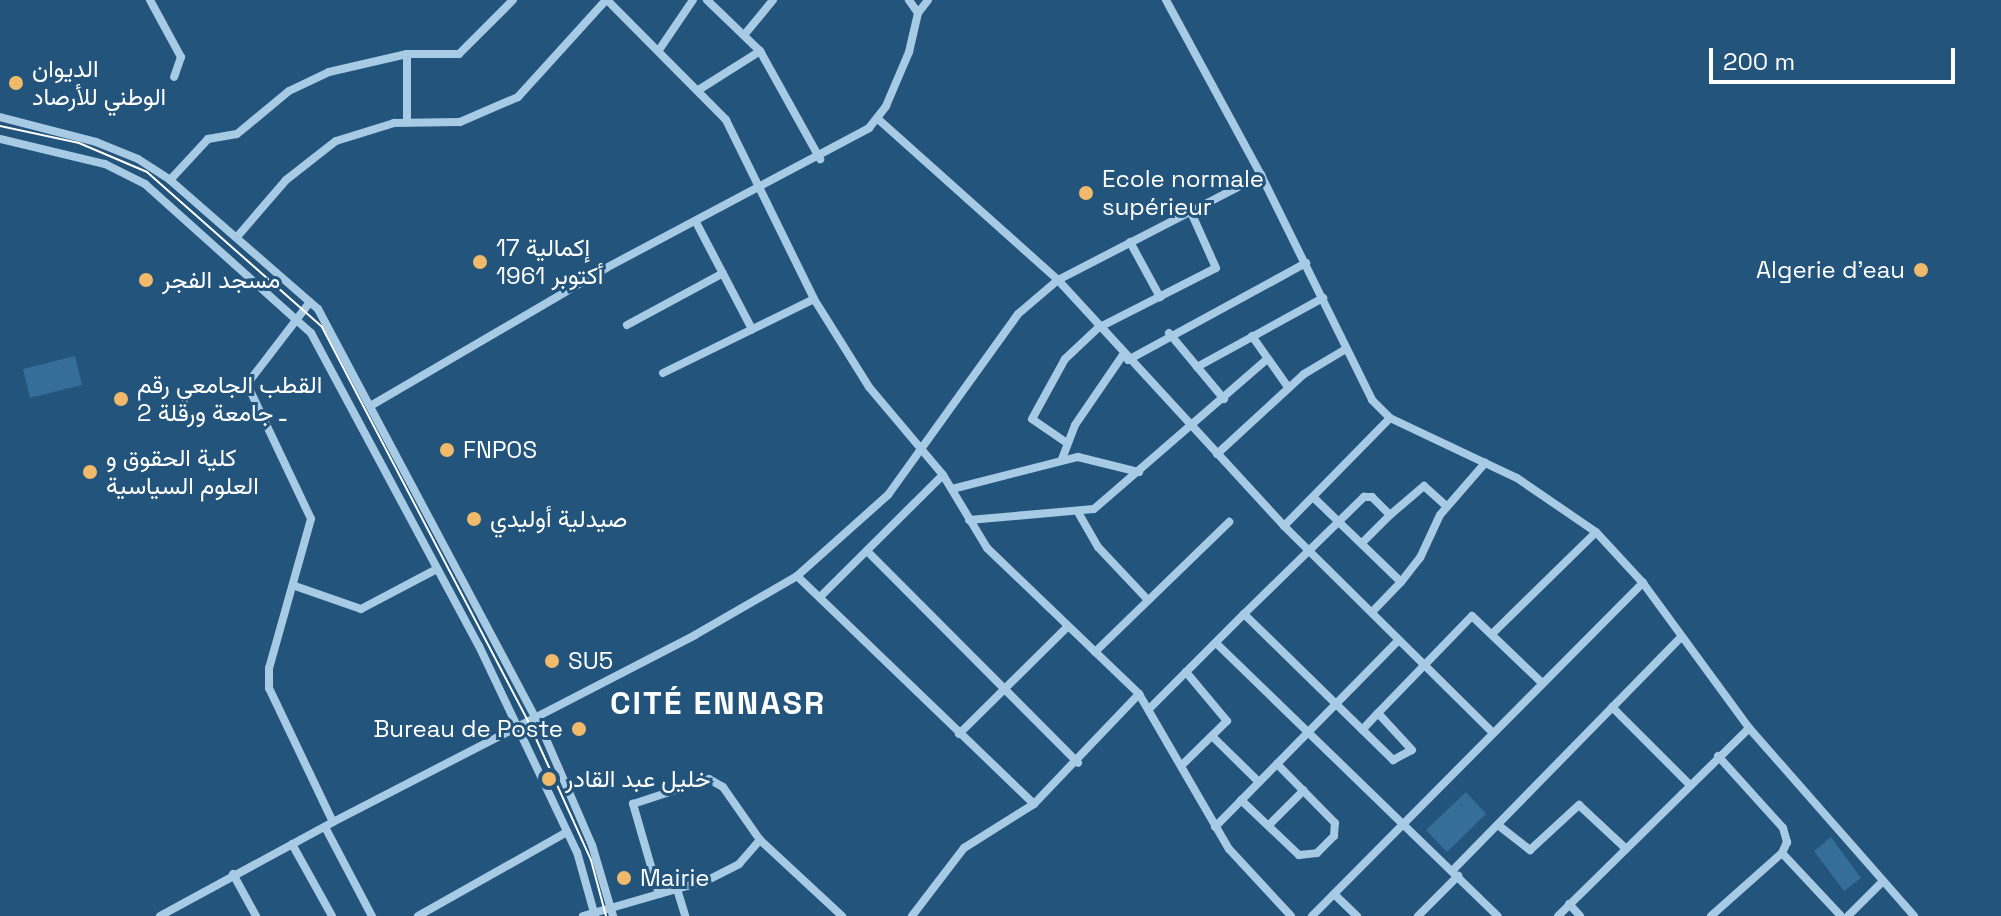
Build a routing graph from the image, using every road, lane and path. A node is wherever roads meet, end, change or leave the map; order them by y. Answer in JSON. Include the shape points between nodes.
{"nodes":[{"id":1,"x":150,"y":0,"type":"edge"},
{"id":2,"x":513,"y":0,"type":"edge"},
{"id":3,"x":606,"y":0,"type":"edge"},
{"id":4,"x":693,"y":0,"type":"edge"},
{"id":5,"x":707,"y":0,"type":"edge"},
{"id":6,"x":773,"y":0,"type":"edge"},
{"id":7,"x":909,"y":0,"type":"edge"},
{"id":8,"x":928,"y":0,"type":"edge"},
{"id":9,"x":1166,"y":0,"type":"edge"},
{"id":10,"x":918,"y":13,"type":"junction"},
{"id":11,"x":745,"y":34,"type":"junction"},
{"id":12,"x":659,"y":50,"type":"junction"},
{"id":13,"x":760,"y":51,"type":"junction"},
{"id":14,"x":407,"y":54,"type":"junction"},
{"id":15,"x":174,"y":77,"type":"dead end"},
{"id":16,"x":700,"y":89,"type":"junction"},
{"id":17,"x":0,"y":117,"type":"edge"},
{"id":18,"x":878,"y":119,"type":"junction"},
{"id":19,"x":407,"y":122,"type":"junction"},
{"id":20,"x":0,"y":139,"type":"edge"},
{"id":21,"x":820,"y":159,"type":"junction"},
{"id":22,"x":1261,"y":175,"type":"junction"},
{"id":23,"x":170,"y":180,"type":"junction"},
{"id":24,"x":762,"y":187,"type":"junction"},
{"id":25,"x":1190,"y":210,"type":"junction"},
{"id":26,"x":697,"y":224,"type":"junction"},
{"id":27,"x":237,"y":237,"type":"junction"},
{"id":28,"x":1130,"y":242,"type":"junction"},
{"id":29,"x":1306,"y":263,"type":"junction"},
{"id":30,"x":723,"y":273,"type":"junction"},
{"id":31,"x":1058,"y":280,"type":"junction"},
{"id":32,"x":1160,"y":297,"type":"junction"},
{"id":33,"x":1323,"y":298,"type":"junction"},
{"id":34,"x":814,"y":299,"type":"junction"},
{"id":35,"x":310,"y":302,"type":"junction"},
{"id":36,"x":298,"y":317,"type":"junction"},
{"id":37,"x":627,"y":325,"type":"dead end"},
{"id":38,"x":1098,"y":328,"type":"junction"},
{"id":39,"x":752,"y":329,"type":"junction"},
{"id":40,"x":1169,"y":333,"type":"junction"},
{"id":41,"x":1252,"y":336,"type":"junction"},
{"id":42,"x":1346,"y":349,"type":"junction"},
{"id":43,"x":1125,"y":358,"type":"junction"},
{"id":44,"x":1266,"y":360,"type":"junction"},
{"id":45,"x":1197,"y":367,"type":"junction"},
{"id":46,"x":663,"y":373,"type":"dead end"},
{"id":47,"x":1288,"y":387,"type":"junction"},
{"id":48,"x":1224,"y":399,"type":"junction"},
{"id":49,"x":372,"y":405,"type":"junction"},
{"id":50,"x":1390,"y":418,"type":"junction"},
{"id":51,"x":1191,"y":427,"type":"junction"},
{"id":52,"x":1067,"y":443,"type":"junction"},
{"id":53,"x":924,"y":448,"type":"junction"},
{"id":54,"x":1217,"y":454,"type":"junction"},
{"id":55,"x":1062,"y":459,"type":"junction"},
{"id":56,"x":1485,"y":463,"type":"junction"},
{"id":57,"x":1139,"y":472,"type":"junction"},
{"id":58,"x":943,"y":475,"type":"junction"},
{"id":59,"x":952,"y":489,"type":"junction"},
{"id":60,"x":1313,"y":497,"type":"junction"},
{"id":61,"x":1446,"y":506,"type":"junction"},
{"id":62,"x":1079,"y":514,"type":"junction"},
{"id":63,"x":1390,"y":515,"type":"junction"},
{"id":64,"x":969,"y":520,"type":"junction"},
{"id":65,"x":1338,"y":521,"type":"junction"},
{"id":66,"x":1229,"y":522,"type":"dead end"},
{"id":67,"x":1284,"y":526,"type":"junction"},
{"id":68,"x":1596,"y":532,"type":"junction"},
{"id":69,"x":1362,"y":543,"type":"junction"},
{"id":70,"x":1308,"y":550,"type":"junction"},
{"id":71,"x":867,"y":551,"type":"junction"},
{"id":72,"x":437,"y":569,"type":"junction"},
{"id":73,"x":797,"y":576,"type":"junction"},
{"id":74,"x":1401,"y":582,"type":"junction"},
{"id":75,"x":1643,"y":583,"type":"junction"},
{"id":76,"x":295,"y":586,"type":"junction"},
{"id":77,"x":820,"y":597,"type":"junction"},
{"id":78,"x":1148,"y":600,"type":"junction"},
{"id":79,"x":1372,"y":612,"type":"junction"},
{"id":80,"x":1244,"y":614,"type":"junction"},
{"id":81,"x":1066,"y":628,"type":"junction"},
{"id":82,"x":1493,"y":633,"type":"junction"},
{"id":83,"x":1681,"y":637,"type":"junction"},
{"id":84,"x":1399,"y":640,"type":"junction"},
{"id":85,"x":1216,"y":643,"type":"junction"},
{"id":86,"x":1095,"y":652,"type":"junction"},
{"id":87,"x":1424,"y":663,"type":"junction"},
{"id":88,"x":1186,"y":672,"type":"junction"},
{"id":89,"x":1542,"y":683,"type":"junction"},
{"id":90,"x":1005,"y":689,"type":"junction"},
{"id":91,"x":1139,"y":694,"type":"junction"},
{"id":92,"x":1337,"y":704,"type":"junction"},
{"id":93,"x":1151,"y":707,"type":"junction"},
{"id":94,"x":1612,"y":707,"type":"junction"},
{"id":95,"x":1378,"y":713,"type":"junction"},
{"id":96,"x":535,"y":718,"type":"junction"},
{"id":97,"x":516,"y":727,"type":"junction"},
{"id":98,"x":1749,"y":728,"type":"junction"},
{"id":99,"x":1362,"y":730,"type":"junction"},
{"id":100,"x":1309,"y":732,"type":"junction"},
{"id":101,"x":1493,"y":733,"type":"junction"},
{"id":102,"x":959,"y":734,"type":"junction"},
{"id":103,"x":1213,"y":737,"type":"junction"},
{"id":104,"x":1718,"y":756,"type":"junction"},
{"id":105,"x":1078,"y":763,"type":"junction"},
{"id":106,"x":1277,"y":764,"type":"junction"},
{"id":107,"x":1182,"y":765,"type":"junction"},
{"id":108,"x":1259,"y":782,"type":"junction"},
{"id":109,"x":1689,"y":784,"type":"junction"},
{"id":110,"x":1304,"y":790,"type":"junction"},
{"id":111,"x":1241,"y":800,"type":"junction"},
{"id":112,"x":1034,"y":804,"type":"junction"},
{"id":113,"x":329,"y":824,"type":"junction"},
{"id":114,"x":1405,"y":824,"type":"junction"},
{"id":115,"x":1269,"y":825,"type":"junction"},
{"id":116,"x":1498,"y":825,"type":"junction"},
{"id":117,"x":1215,"y":827,"type":"junction"},
{"id":118,"x":567,"y":832,"type":"junction"},
{"id":119,"x":760,"y":840,"type":"junction"},
{"id":120,"x":292,"y":844,"type":"junction"},
{"id":121,"x":1624,"y":847,"type":"junction"},
{"id":122,"x":1782,"y":853,"type":"junction"},
{"id":123,"x":1455,"y":873,"type":"junction"},
{"id":124,"x":233,"y":874,"type":"junction"},
{"id":125,"x":1882,"y":882,"type":"junction"},
{"id":126,"x":677,"y":889,"type":"junction"},
{"id":127,"x":659,"y":894,"type":"junction"},
{"id":128,"x":1334,"y":894,"type":"junction"},
{"id":129,"x":1569,"y":904,"type":"junction"},
{"id":130,"x":612,"y":911,"type":"edge"},
{"id":131,"x":594,"y":915,"type":"edge"},
{"id":132,"x":160,"y":916,"type":"edge"},
{"id":133,"x":256,"y":916,"type":"edge"},
{"id":134,"x":332,"y":916,"type":"edge"},
{"id":135,"x":372,"y":916,"type":"edge"},
{"id":136,"x":418,"y":916,"type":"edge"},
{"id":137,"x":583,"y":916,"type":"edge"},
{"id":138,"x":685,"y":916,"type":"edge"},
{"id":139,"x":842,"y":916,"type":"edge"},
{"id":140,"x":912,"y":916,"type":"edge"},
{"id":141,"x":1291,"y":916,"type":"edge"},
{"id":142,"x":1312,"y":916,"type":"edge"},
{"id":143,"x":1357,"y":916,"type":"edge"},
{"id":144,"x":1418,"y":916,"type":"edge"},
{"id":145,"x":1498,"y":916,"type":"edge"},
{"id":146,"x":1558,"y":916,"type":"edge"},
{"id":147,"x":1580,"y":916,"type":"edge"},
{"id":148,"x":1711,"y":916,"type":"edge"},
{"id":149,"x":1841,"y":916,"type":"edge"},
{"id":150,"x":1848,"y":916,"type":"edge"},
{"id":151,"x":1914,"y":916,"type":"edge"}],
"edges":[{"from":1,"to":15,"type":"street","via":[[181,57]]},
{"from":2,"to":14,"type":"street","via":[[459,54]]},
{"from":3,"to":12,"type":"street"},
{"from":3,"to":19,"type":"street","via":[[518,97],[460,122]]},
{"from":4,"to":12,"type":"street"},
{"from":5,"to":11,"type":"street"},
{"from":6,"to":11,"type":"street"},
{"from":7,"to":10,"type":"street"},
{"from":8,"to":10,"type":"street"},
{"from":9,"to":22,"type":"street"},
{"from":10,"to":18,"type":"street","via":[[909,52]]},
{"from":11,"to":13,"type":"street"},
{"from":12,"to":16,"type":"street"},
{"from":13,"to":16,"type":"street"},
{"from":13,"to":21,"type":"street"},
{"from":14,"to":19,"type":"street"},
{"from":14,"to":23,"type":"street","via":[[329,72],[289,91],[237,134],[208,139]]},
{"from":16,"to":24,"type":"street","via":[[726,120]]},
{"from":17,"to":23,"type":"street","via":[[120,150]]},
{"from":18,"to":21,"type":"street"},
{"from":18,"to":31,"type":"street"},
{"from":19,"to":27,"type":"street","via":[[364,129],[336,141],[286,180]]},
{"from":20,"to":36,"type":"street","via":[[105,164],[145,184]]},
{"from":21,"to":24,"type":"street"},
{"from":22,"to":25,"type":"street"},
{"from":22,"to":29,"type":"street"},
{"from":23,"to":27,"type":"street"},
{"from":24,"to":26,"type":"street"},
{"from":24,"to":34,"type":"street"},
{"from":25,"to":28,"type":"street"},
{"from":25,"to":32,"type":"street","via":[[1216,268]]},
{"from":26,"to":30,"type":"street"},
{"from":26,"to":49,"type":"street","via":[[606,268],[442,369]]},
{"from":27,"to":35,"type":"street"},
{"from":28,"to":31,"type":"street"},
{"from":28,"to":32,"type":"street"},
{"from":29,"to":33,"type":"street"},
{"from":29,"to":40,"type":"street"},
{"from":30,"to":37,"type":"street"},
{"from":30,"to":39,"type":"street"},
{"from":31,"to":38,"type":"street"},
{"from":31,"to":53,"type":"street","via":[[1005,328]]},
{"from":32,"to":38,"type":"street"},
{"from":33,"to":41,"type":"street"},
{"from":33,"to":42,"type":"street"},
{"from":34,"to":39,"type":"street"},
{"from":34,"to":53,"type":"street","via":[[869,387]]},
{"from":35,"to":36,"type":"street"},
{"from":35,"to":49,"type":"street","via":[[327,321]]},
{"from":36,"to":72,"type":"street"},
{"from":36,"to":76,"type":"street","via":[[247,384],[310,513],[310,535]]},
{"from":38,"to":43,"type":"street"},
{"from":38,"to":52,"type":"street","via":[[1065,359],[1033,412],[1034,423]]},
{"from":39,"to":46,"type":"street"},
{"from":40,"to":43,"type":"street"},
{"from":40,"to":45,"type":"street"},
{"from":41,"to":44,"type":"street"},
{"from":41,"to":45,"type":"street"},
{"from":42,"to":47,"type":"street"},
{"from":42,"to":50,"type":"street","via":[[1372,400]]},
{"from":43,"to":51,"type":"street"},
{"from":43,"to":52,"type":"street"},
{"from":44,"to":47,"type":"street"},
{"from":44,"to":48,"type":"street"},
{"from":45,"to":48,"type":"street"},
{"from":47,"to":54,"type":"street"},
{"from":48,"to":51,"type":"street"},
{"from":49,"to":96,"type":"street"},
{"from":50,"to":56,"type":"street"},
{"from":50,"to":60,"type":"street"},
{"from":51,"to":54,"type":"street"},
{"from":51,"to":57,"type":"street"},
{"from":52,"to":55,"type":"street"},
{"from":53,"to":58,"type":"street"},
{"from":53,"to":73,"type":"street","via":[[870,514]]},
{"from":54,"to":67,"type":"street"},
{"from":55,"to":57,"type":"street","via":[[1098,459]]},
{"from":55,"to":59,"type":"street"},
{"from":56,"to":61,"type":"street"},
{"from":56,"to":68,"type":"street","via":[[1542,492]]},
{"from":57,"to":62,"type":"street","via":[[1094,509]]},
{"from":58,"to":59,"type":"street"},
{"from":58,"to":71,"type":"street"},
{"from":59,"to":64,"type":"street"},
{"from":60,"to":65,"type":"street"},
{"from":60,"to":67,"type":"street"},
{"from":61,"to":63,"type":"street","via":[[1420,485]]},
{"from":61,"to":74,"type":"street"},
{"from":62,"to":64,"type":"street"},
{"from":62,"to":78,"type":"street","via":[[1098,547]]},
{"from":63,"to":65,"type":"street","via":[[1368,496]]},
{"from":63,"to":69,"type":"street"},
{"from":64,"to":81,"type":"street","via":[[995,558]]},
{"from":65,"to":69,"type":"street"},
{"from":65,"to":70,"type":"street"},
{"from":66,"to":78,"type":"street"},
{"from":67,"to":70,"type":"street"},
{"from":68,"to":75,"type":"street"},
{"from":68,"to":82,"type":"street"},
{"from":69,"to":74,"type":"street"},
{"from":70,"to":79,"type":"street"},
{"from":70,"to":80,"type":"street"},
{"from":71,"to":77,"type":"street"},
{"from":71,"to":90,"type":"street"},
{"from":72,"to":76,"type":"street","via":[[361,609]]},
{"from":72,"to":97,"type":"street"},
{"from":73,"to":77,"type":"street"},
{"from":73,"to":96,"type":"street"},
{"from":74,"to":79,"type":"street"},
{"from":75,"to":83,"type":"street"},
{"from":75,"to":89,"type":"street"},
{"from":76,"to":113,"type":"street","via":[[268,682]]},
{"from":77,"to":102,"type":"street"},
{"from":78,"to":86,"type":"street"},
{"from":79,"to":84,"type":"street"},
{"from":80,"to":85,"type":"street"},
{"from":80,"to":92,"type":"street"},
{"from":81,"to":86,"type":"street"},
{"from":81,"to":90,"type":"street"},
{"from":82,"to":87,"type":"street","via":[[1476,617],[1468,617]]},
{"from":82,"to":89,"type":"street"},
{"from":83,"to":94,"type":"street"},
{"from":83,"to":98,"type":"street"},
{"from":84,"to":87,"type":"street"},
{"from":84,"to":92,"type":"street"},
{"from":85,"to":88,"type":"street"},
{"from":85,"to":100,"type":"street"},
{"from":86,"to":91,"type":"street"},
{"from":87,"to":95,"type":"street"},
{"from":87,"to":101,"type":"street"},
{"from":88,"to":93,"type":"street"},
{"from":88,"to":103,"type":"street","via":[[1225,715],[1225,725]]},
{"from":89,"to":101,"type":"street"},
{"from":90,"to":102,"type":"street"},
{"from":90,"to":105,"type":"street"},
{"from":91,"to":93,"type":"street"},
{"from":91,"to":105,"type":"street"},
{"from":92,"to":99,"type":"street"},
{"from":92,"to":100,"type":"street"},
{"from":93,"to":107,"type":"street"},
{"from":94,"to":109,"type":"street"},
{"from":94,"to":116,"type":"street"},
{"from":95,"to":99,"type":"street"},
{"from":95,"to":99,"type":"street","via":[[1411,751],[1395,761]]},
{"from":96,"to":97,"type":"street"},
{"from":96,"to":130,"type":"street","via":[[582,818]]},
{"from":97,"to":113,"type":"street"},
{"from":97,"to":118,"type":"street"},
{"from":98,"to":104,"type":"street"},
{"from":98,"to":125,"type":"street"},
{"from":100,"to":106,"type":"street"},
{"from":100,"to":114,"type":"street"},
{"from":101,"to":114,"type":"street"},
{"from":102,"to":112,"type":"street"},
{"from":103,"to":107,"type":"street"},
{"from":103,"to":108,"type":"street"},
{"from":104,"to":109,"type":"street"},
{"from":104,"to":122,"type":"street","via":[[1783,828],[1787,842]]},
{"from":105,"to":112,"type":"street"},
{"from":106,"to":108,"type":"street"},
{"from":106,"to":110,"type":"street"},
{"from":107,"to":117,"type":"street"},
{"from":108,"to":111,"type":"street"},
{"from":109,"to":121,"type":"street"},
{"from":110,"to":115,"type":"street"},
{"from":110,"to":115,"type":"street","via":[[1336,826],[1317,853],[1302,857]]},
{"from":111,"to":115,"type":"street"},
{"from":111,"to":117,"type":"street"},
{"from":112,"to":140,"type":"street","via":[[964,848]]},
{"from":113,"to":120,"type":"street"},
{"from":113,"to":135,"type":"street"},
{"from":114,"to":123,"type":"street"},
{"from":114,"to":128,"type":"street"},
{"from":116,"to":121,"type":"street","via":[[1530,850],[1579,805]]},
{"from":116,"to":123,"type":"street"},
{"from":117,"to":141,"type":"street","via":[[1250,876]]},
{"from":118,"to":131,"type":"street"},
{"from":118,"to":136,"type":"street"},
{"from":119,"to":126,"type":"street","via":[[731,869]]},
{"from":119,"to":127,"type":"street","via":[[716,781],[702,779],[637,800],[632,809]]},
{"from":119,"to":139,"type":"street"},
{"from":120,"to":124,"type":"street"},
{"from":120,"to":134,"type":"street"},
{"from":121,"to":129,"type":"street"},
{"from":122,"to":148,"type":"street"},
{"from":122,"to":149,"type":"street"},
{"from":123,"to":144,"type":"street"},
{"from":123,"to":145,"type":"street"},
{"from":124,"to":132,"type":"street"},
{"from":124,"to":133,"type":"street"},
{"from":125,"to":150,"type":"street"},
{"from":125,"to":151,"type":"street"},
{"from":126,"to":127,"type":"street"},
{"from":126,"to":138,"type":"street"},
{"from":127,"to":130,"type":"street"},
{"from":128,"to":142,"type":"street"},
{"from":128,"to":143,"type":"street"},
{"from":129,"to":146,"type":"street"},
{"from":129,"to":147,"type":"street"},
{"from":130,"to":131,"type":"street"},
{"from":131,"to":137,"type":"street"}]}
